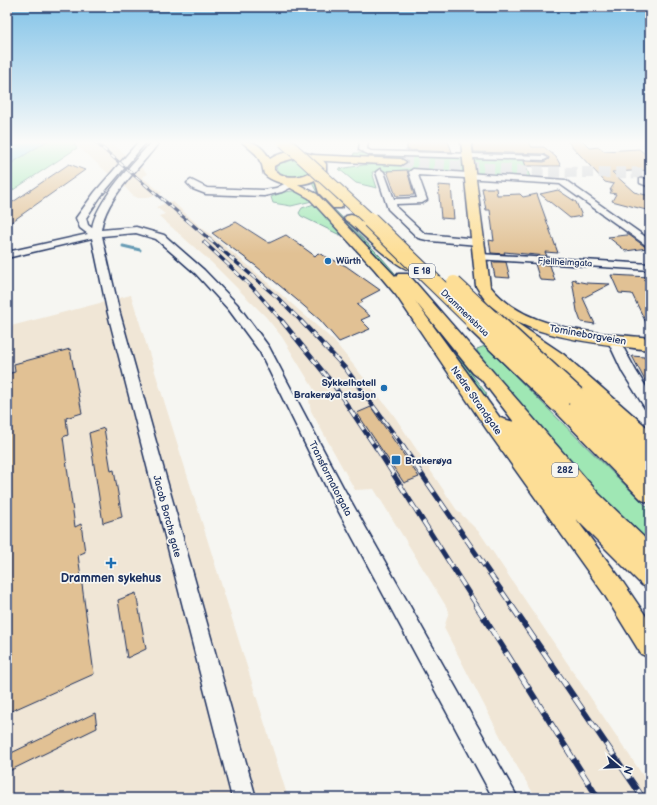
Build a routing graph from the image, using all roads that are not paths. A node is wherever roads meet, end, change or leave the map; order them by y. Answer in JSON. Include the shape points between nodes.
{"nodes":[{"id":1,"x":111,"y":179,"type":"edge"},
{"id":2,"x":124,"y":179,"type":"edge"},
{"id":3,"x":284,"y":179,"type":"edge"},
{"id":4,"x":293,"y":179,"type":"edge"},
{"id":5,"x":318,"y":179,"type":"edge"},
{"id":6,"x":321,"y":179,"type":"edge"},
{"id":7,"x":339,"y":179,"type":"edge"},
{"id":8,"x":383,"y":179,"type":"edge"},
{"id":9,"x":415,"y":179,"type":"edge"},
{"id":10,"x":470,"y":179,"type":"edge"},
{"id":11,"x":517,"y":179,"type":"edge"},
{"id":12,"x":287,"y":180,"type":"junction"},
{"id":13,"x":191,"y":183,"type":"dead end"},
{"id":14,"x":224,"y":192,"type":"junction"},
{"id":15,"x":253,"y":192,"type":"junction"},
{"id":16,"x":222,"y":201,"type":"dead end"},
{"id":17,"x":392,"y":202,"type":"junction"},
{"id":18,"x":351,"y":219,"type":"junction"},
{"id":19,"x":96,"y":234,"type":"junction"},
{"id":20,"x":650,"y":245,"type":"edge"},
{"id":21,"x":479,"y":249,"type":"junction"},
{"id":22,"x":7,"y":255,"type":"edge"},
{"id":23,"x":650,"y":267,"type":"edge"},
{"id":24,"x":613,"y":339,"type":"junction"},
{"id":25,"x":650,"y":344,"type":"edge"},
{"id":26,"x":479,"y":369,"type":"junction"},
{"id":27,"x":567,"y":400,"type":"junction"},
{"id":28,"x":650,"y":404,"type":"edge"},
{"id":29,"x":494,"y":425,"type":"junction"},
{"id":30,"x":650,"y":443,"type":"edge"},
{"id":31,"x":650,"y":466,"type":"edge"},
{"id":32,"x":650,"y":493,"type":"edge"},
{"id":33,"x":650,"y":559,"type":"edge"},
{"id":34,"x":650,"y":577,"type":"edge"},
{"id":35,"x":650,"y":645,"type":"edge"},
{"id":36,"x":244,"y":798,"type":"edge"},
{"id":37,"x":506,"y":798,"type":"edge"}],
"edges":[{"from":1,"to":19,"type":"street","via":[[81,218],[86,230]]},
{"from":2,"to":19,"type":"street","name":"Jacob Borchs gate","via":[[101,212]]},
{"from":3,"to":12,"type":"highway"},
{"from":4,"to":12,"type":"highway"},
{"from":5,"to":27,"type":"highway","name":"Drammensbrua","number":"E 18","bridge":true,"via":[[361,212]]},
{"from":6,"to":18,"type":"main road","name":"Nedre Strandgate","number":"E 18","via":[[325,193]]},
{"from":7,"to":27,"type":"highway","name":"Drammensbrua","number":"E 18","bridge":true,"via":[[401,234]]},
{"from":8,"to":17,"type":"street","name":"Fjellheimgata"},
{"from":9,"to":17,"type":"street","via":[[422,200]]},
{"from":10,"to":21,"type":"main road","name":"Tomineborgveien"},
{"from":11,"to":20,"type":"street","via":[[562,182]]},
{"from":12,"to":15,"type":"street"},
{"from":12,"to":15,"type":"street","via":[[271,192]]},
{"from":12,"to":29,"type":"main road","name":"Nedre Strandgate","via":[[313,196],[390,278]]},
{"from":13,"to":14,"type":"street","via":[[202,190]]},
{"from":14,"to":15,"type":"street"},
{"from":14,"to":16,"type":"street"},
{"from":17,"to":21,"type":"street","name":"Fjellheimgata","via":[[393,208],[422,236]]},
{"from":18,"to":26,"type":"main road","name":"Nedre Strandgate","number":"282"},
{"from":18,"to":30,"type":"highway","number":"E 18","via":[[390,252],[465,296],[556,359]]},
{"from":19,"to":22,"type":"street"},
{"from":19,"to":36,"type":"street","name":"Jacob Borchs gate","via":[[113,310]]},
{"from":19,"to":37,"type":"street","name":"Transformatorgata","via":[[136,230],[160,237],[200,272],[233,307],[265,350],[338,494]]},
{"from":21,"to":23,"type":"street","name":"Fjellheimgata"},
{"from":21,"to":24,"type":"main road","name":"Tomineborgveien","via":[[483,286],[498,304],[523,318],[547,327]]},
{"from":24,"to":25,"type":"main road","name":"Tomineborgveien"},
{"from":24,"to":28,"type":"street","via":[[630,373]]},
{"from":26,"to":29,"type":"main road","number":"282","via":[[479,376],[496,406],[498,418]]},
{"from":26,"to":33,"type":"main road","name":"Nedre Strandgate","number":"282","via":[[487,375],[574,481]]},
{"from":27,"to":31,"type":"highway","number":"E 18"},
{"from":27,"to":32,"type":"highway","number":"E 18"},
{"from":29,"to":34,"type":"main road","number":"282","via":[[508,427],[517,434],[562,491]]},
{"from":29,"to":35,"type":"main road","name":"Nedre Strandgate","via":[[612,586]]}]}
